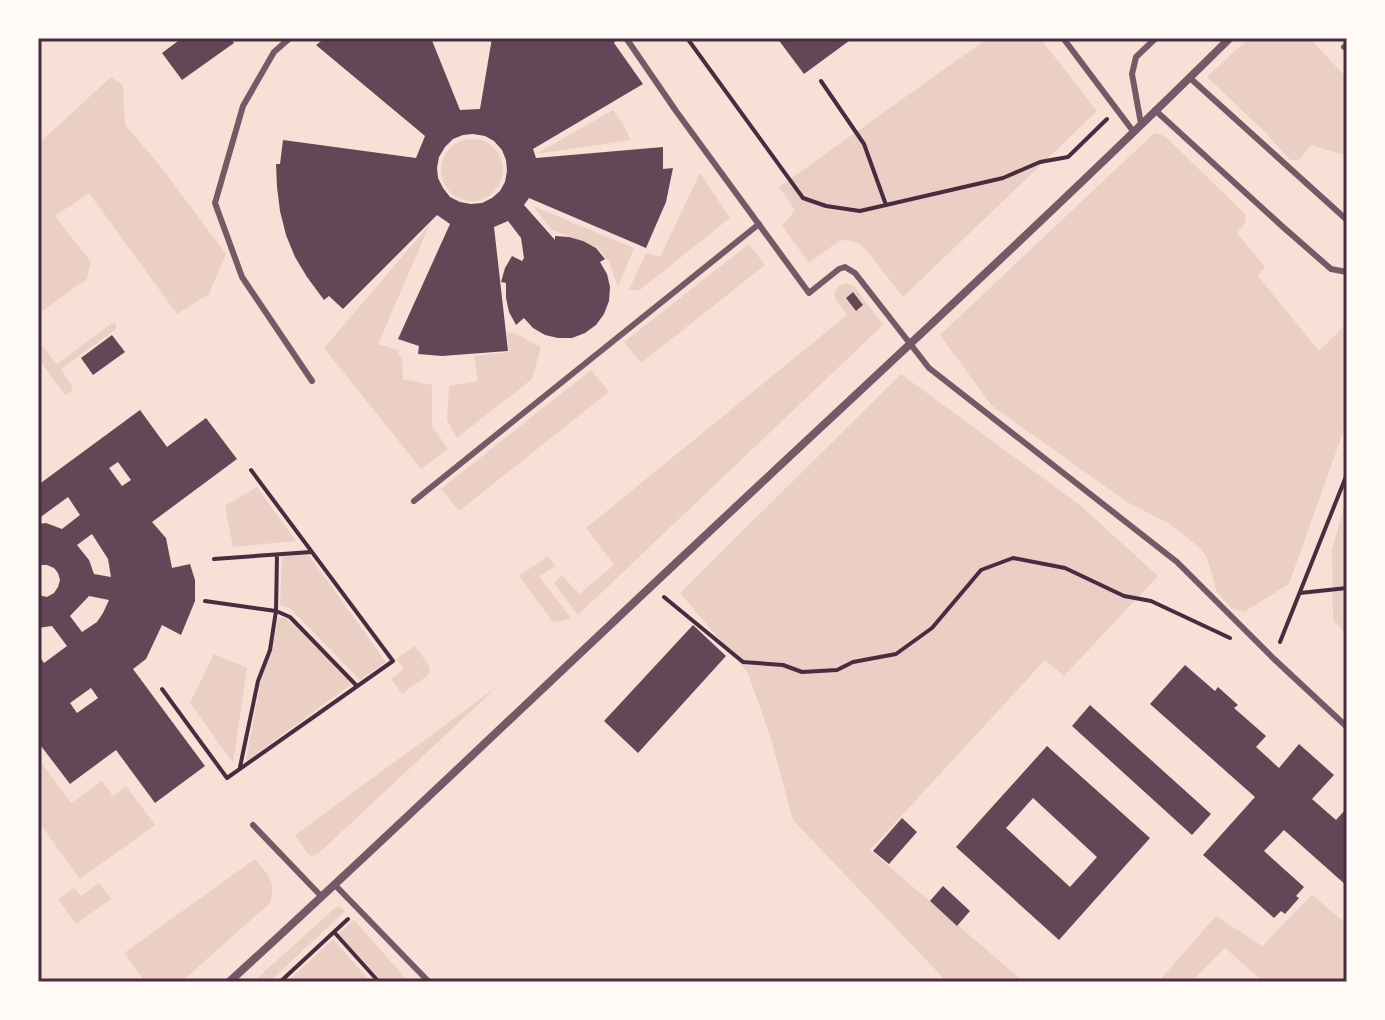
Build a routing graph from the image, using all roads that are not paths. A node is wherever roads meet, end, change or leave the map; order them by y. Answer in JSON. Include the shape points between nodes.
{"nodes":[{"id":1,"x":290,"y":38,"type":"edge"},
{"id":2,"x":626,"y":38,"type":"edge"},
{"id":3,"x":1063,"y":38,"type":"edge"},
{"id":4,"x":1156,"y":38,"type":"edge"},
{"id":5,"x":1230,"y":38,"type":"edge"},
{"id":6,"x":1190,"y":78,"type":"junction"},
{"id":7,"x":1155,"y":110,"type":"junction"},
{"id":8,"x":1141,"y":124,"type":"junction"},
{"id":9,"x":1133,"y":131,"type":"junction"},
{"id":10,"x":1347,"y":220,"type":"edge"},
{"id":11,"x":759,"y":224,"type":"junction"},
{"id":12,"x":1347,"y":272,"type":"edge"},
{"id":13,"x":911,"y":343,"type":"junction"},
{"id":14,"x":312,"y":381,"type":"dead end"},
{"id":15,"x":414,"y":501,"type":"dead end"},
{"id":16,"x":1347,"y":727,"type":"edge"},
{"id":17,"x":253,"y":825,"type":"dead end"},
{"id":18,"x":335,"y":885,"type":"junction"},
{"id":19,"x":322,"y":897,"type":"junction"},
{"id":20,"x":229,"y":982,"type":"edge"},
{"id":21,"x":429,"y":982,"type":"edge"}],
"edges":[{"from":1,"to":14,"type":"lane","via":[[274,52],[243,106],[215,203],[242,277]]},
{"from":2,"to":11,"type":"lane"},
{"from":3,"to":9,"type":"lane"},
{"from":4,"to":8,"type":"lane","via":[[1136,57],[1132,74]]},
{"from":5,"to":6,"type":"street"},
{"from":6,"to":7,"type":"street"},
{"from":6,"to":10,"type":"lane"},
{"from":7,"to":8,"type":"street"},
{"from":7,"to":12,"type":"lane","via":[[1331,269]]},
{"from":8,"to":9,"type":"street"},
{"from":9,"to":13,"type":"street"},
{"from":11,"to":13,"type":"lane","via":[[809,293],[839,269],[849,268]]},
{"from":11,"to":15,"type":"lane"},
{"from":13,"to":16,"type":"lane","via":[[929,368],[1177,562]]},
{"from":13,"to":18,"type":"street"},
{"from":17,"to":19,"type":"lane"},
{"from":18,"to":19,"type":"street"},
{"from":18,"to":21,"type":"lane"},
{"from":19,"to":20,"type":"street"}]}
